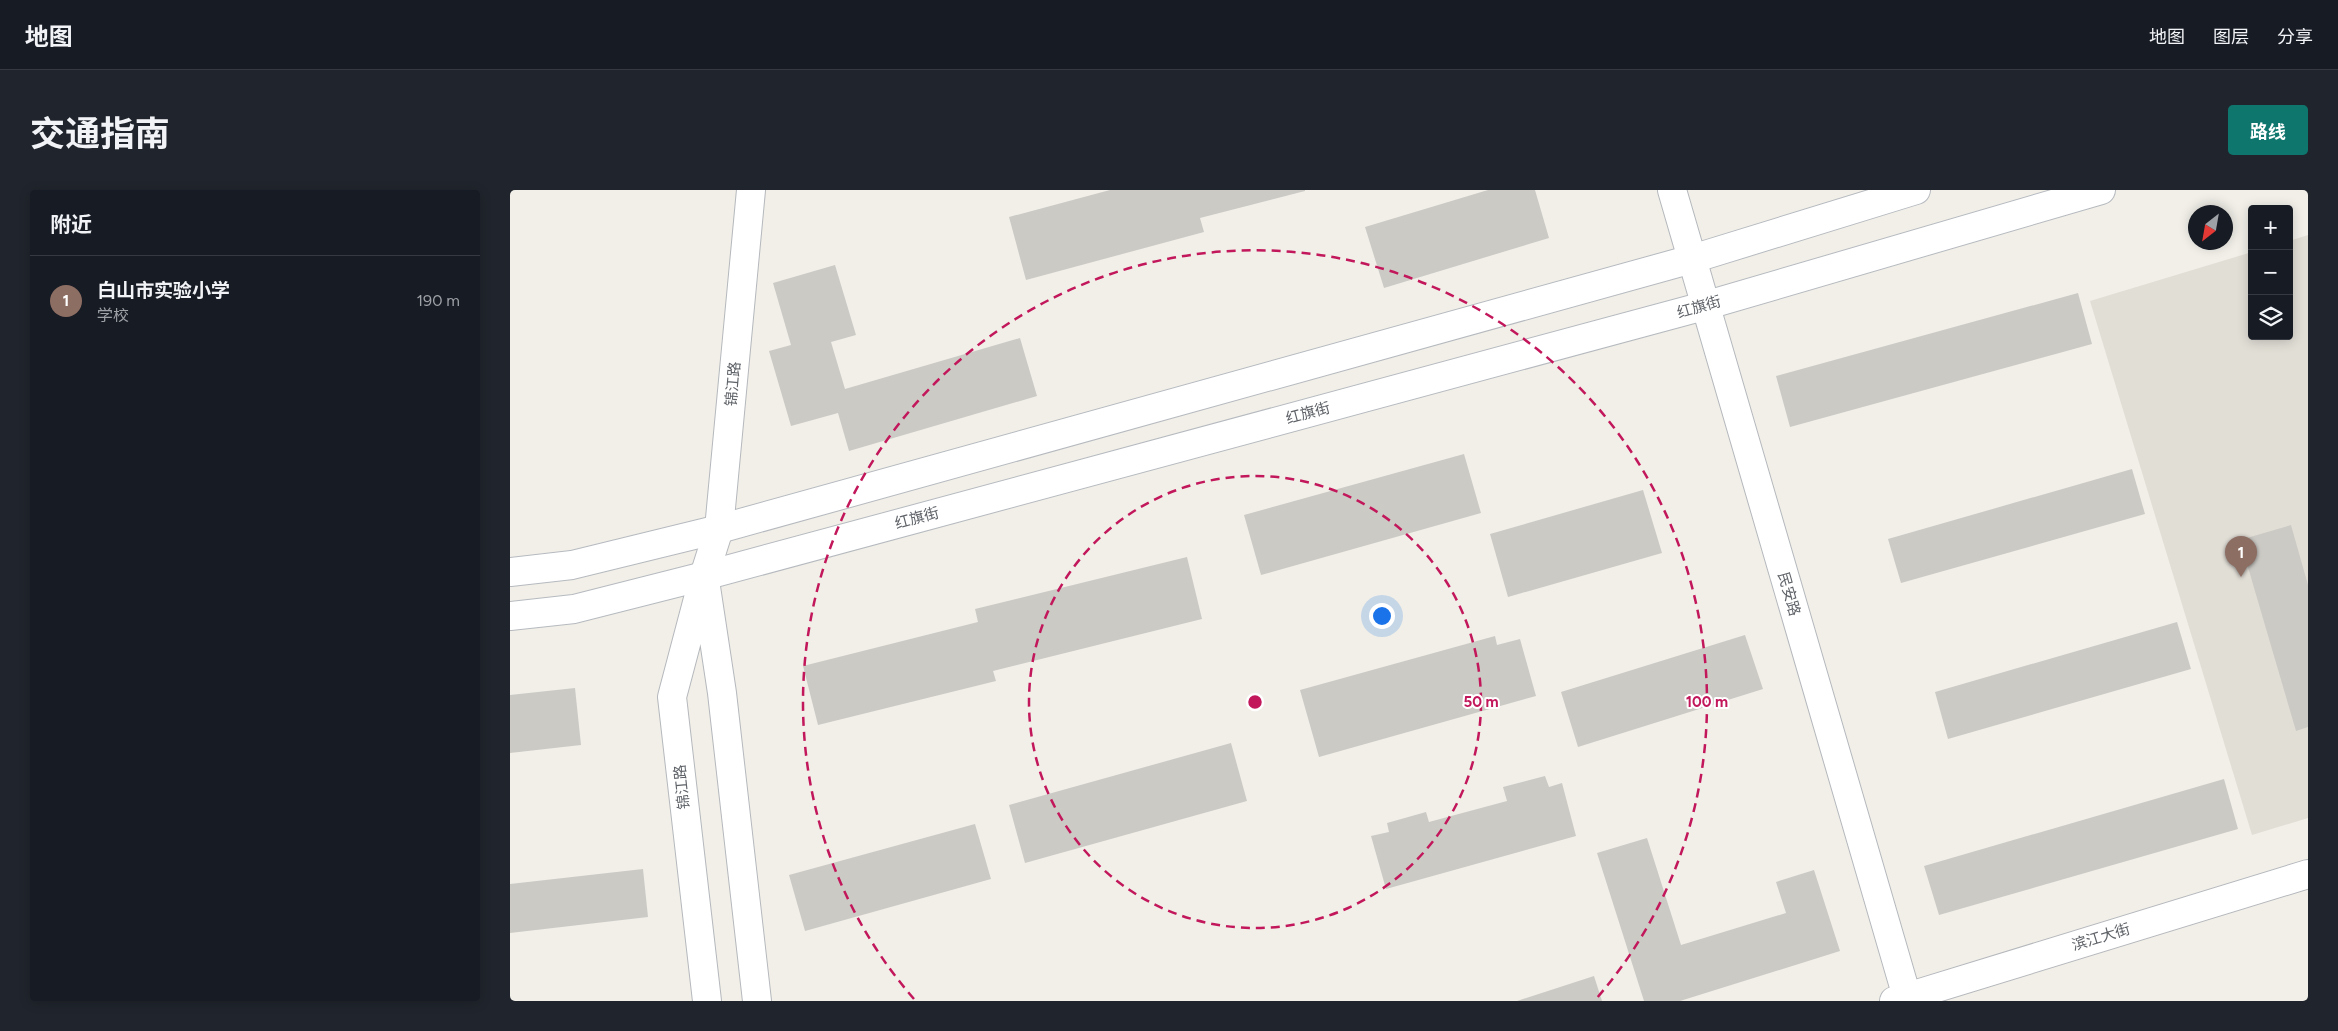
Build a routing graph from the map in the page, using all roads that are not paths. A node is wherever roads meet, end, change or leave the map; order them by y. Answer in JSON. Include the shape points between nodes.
{"nodes":[{"id":1,"x":751,"y":190,"type":"edge"},
{"id":2,"x":1672,"y":190,"type":"edge"},
{"id":3,"x":1916,"y":190,"type":"edge"},
{"id":4,"x":2101,"y":190,"type":"edge"},
{"id":5,"x":1692,"y":259,"type":"junction"},
{"id":6,"x":1704,"y":306,"type":"junction"},
{"id":7,"x":719,"y":529,"type":"junction"},
{"id":8,"x":510,"y":572,"type":"edge"},
{"id":9,"x":704,"y":576,"type":"junction"},
{"id":10,"x":510,"y":616,"type":"edge"},
{"id":11,"x":2308,"y":874,"type":"edge"},
{"id":12,"x":1900,"y":999,"type":"edge"},
{"id":13,"x":707,"y":1001,"type":"edge"},
{"id":14,"x":757,"y":1001,"type":"edge"}],
"edges":[{"from":1,"to":7,"type":"main road","name":"锦江路"},
{"from":2,"to":5,"type":"main road","name":"民安路"},
{"from":3,"to":5,"type":"main road"},
{"from":4,"to":6,"type":"main road","name":"红旗街"},
{"from":5,"to":6,"type":"main road","name":"民安路"},
{"from":5,"to":7,"type":"main road"},
{"from":6,"to":9,"type":"main road","name":"红旗街"},
{"from":6,"to":12,"type":"main road","name":"民安路"},
{"from":7,"to":8,"type":"main road","via":[[572,565]]},
{"from":7,"to":9,"type":"main road","name":"锦江路"},
{"from":9,"to":10,"type":"main road","name":"红旗街","via":[[574,609]]},
{"from":9,"to":13,"type":"main road","name":"锦江路","via":[[672,697]]},
{"from":9,"to":14,"type":"main road","name":"锦江路","via":[[722,693]]},
{"from":11,"to":12,"type":"main road","name":"滨江大街"}]}
